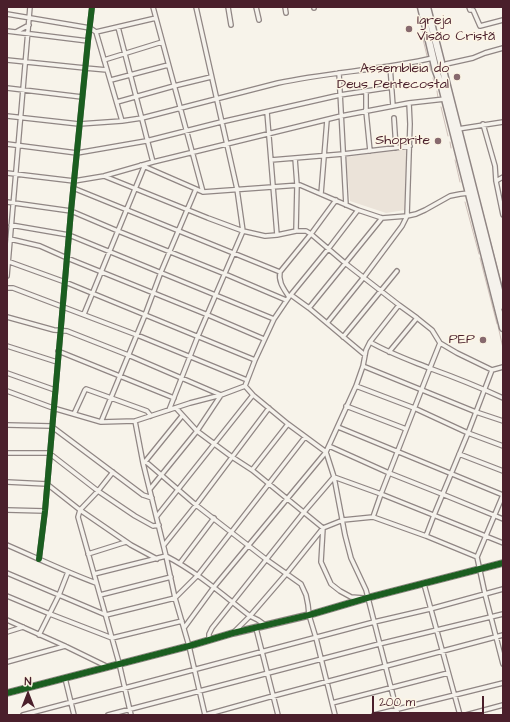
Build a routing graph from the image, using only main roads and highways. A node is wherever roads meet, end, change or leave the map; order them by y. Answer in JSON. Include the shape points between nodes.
{"nodes":[{"id":1,"x":421,"y":7,"type":"edge"},
{"id":2,"x":427,"y":7,"type":"edge"},
{"id":3,"x":503,"y":306,"type":"edge"},
{"id":4,"x":503,"y":328,"type":"edge"}],
"edges":[{"from":1,"to":4,"type":"main road"},
{"from":2,"to":3,"type":"main road"}]}
